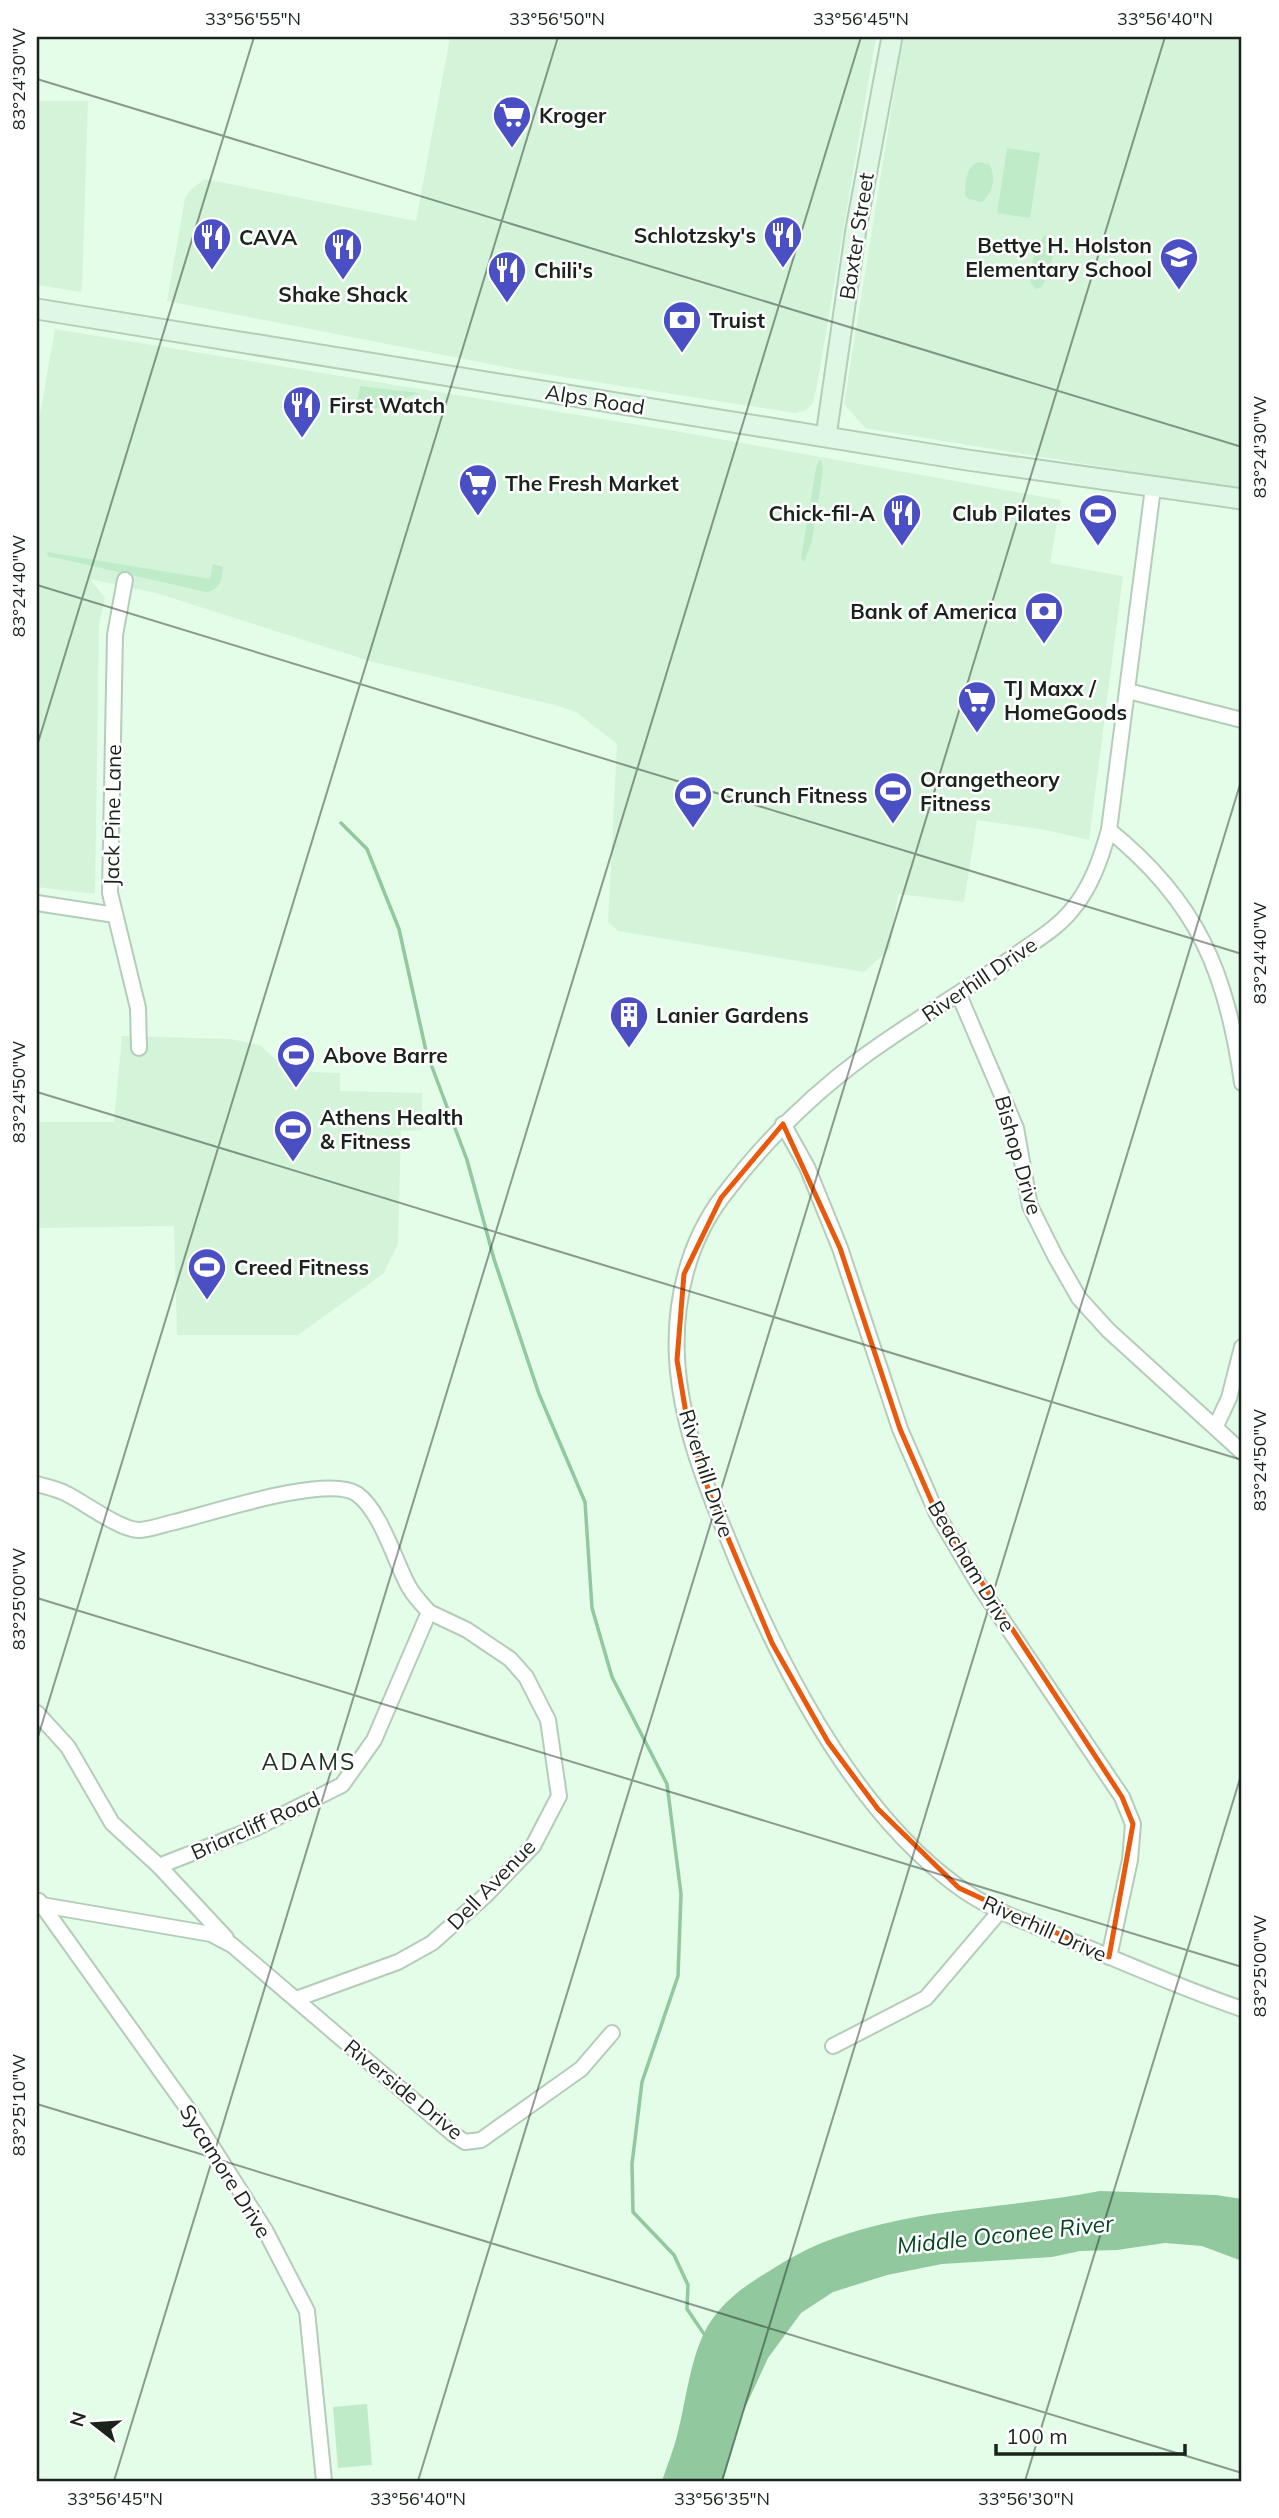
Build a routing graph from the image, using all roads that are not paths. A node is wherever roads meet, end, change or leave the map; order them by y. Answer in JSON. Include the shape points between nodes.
{"nodes":[{"id":1,"x":892,"y":37,"type":"edge"},
{"id":2,"x":37,"y":309,"type":"edge"},
{"id":3,"x":826,"y":436,"type":"junction"},
{"id":4,"x":1153,"y":488,"type":"junction"},
{"id":5,"x":1242,"y":499,"type":"edge"},
{"id":6,"x":125,"y":580,"type":"dead end"},
{"id":7,"x":1128,"y":691,"type":"junction"},
{"id":8,"x":1242,"y":720,"type":"edge"},
{"id":9,"x":1109,"y":830,"type":"junction"},
{"id":10,"x":37,"y":903,"type":"edge"},
{"id":11,"x":115,"y":915,"type":"junction"},
{"id":12,"x":958,"y":995,"type":"junction"},
{"id":13,"x":139,"y":1048,"type":"dead end"},
{"id":14,"x":1242,"y":1083,"type":"edge"},
{"id":15,"x":783,"y":1124,"type":"junction"},
{"id":16,"x":1242,"y":1347,"type":"edge"},
{"id":17,"x":1216,"y":1426,"type":"junction"},
{"id":18,"x":1242,"y":1452,"type":"edge"},
{"id":19,"x":37,"y":1484,"type":"edge"},
{"id":20,"x":429,"y":1612,"type":"junction"},
{"id":21,"x":37,"y":1713,"type":"edge"},
{"id":22,"x":159,"y":1866,"type":"junction"},
{"id":23,"x":39,"y":1901,"type":"edge"},
{"id":24,"x":1000,"y":1911,"type":"junction"},
{"id":25,"x":232,"y":1944,"type":"junction"},
{"id":26,"x":1109,"y":1957,"type":"junction"},
{"id":27,"x":296,"y":1999,"type":"junction"},
{"id":28,"x":1242,"y":2009,"type":"edge"},
{"id":29,"x":612,"y":2033,"type":"dead end"},
{"id":30,"x":833,"y":2046,"type":"dead end"},
{"id":31,"x":324,"y":2481,"type":"edge"}],
"edges":[{"from":1,"to":3,"type":"main road","name":"Baxter Street","via":[[856,229]]},
{"from":2,"to":3,"type":"main road","name":"Alps Road"},
{"from":3,"to":4,"type":"main road","name":"Alps Road"},
{"from":4,"to":5,"type":"main road","name":"Alps Road"},
{"from":4,"to":7,"type":"street","name":"Riverhill Drive"},
{"from":6,"to":11,"type":"street","name":"Jack Pine Lane","via":[[115,635],[110,893]]},
{"from":7,"to":8,"type":"street"},
{"from":7,"to":9,"type":"street","name":"Riverhill Drive"},
{"from":9,"to":12,"type":"street","name":"Riverhill Drive","via":[[1099,863],[1073,909],[1058,925]]},
{"from":9,"to":14,"type":"street","via":[[1172,890],[1208,951],[1224,988]]},
{"from":10,"to":11,"type":"street"},
{"from":11,"to":13,"type":"street","name":"Jack Pine Lane","via":[[138,1008]]},
{"from":12,"to":15,"type":"street","name":"Riverhill Drive","via":[[862,1057]]},
{"from":12,"to":17,"type":"street","name":"Bishop Drive","via":[[1016,1128],[1030,1206],[1079,1298],[1171,1389]]},
{"from":15,"to":24,"type":"street","name":"Riverhill Drive","via":[[721,1199],[684,1274],[677,1360],[688,1425],[748,1590],[828,1742],[923,1859],[959,1888]]},
{"from":15,"to":26,"type":"street","name":"Beacham Drive","via":[[807,1167],[835,1237],[900,1429],[937,1514],[979,1586],[1122,1797],[1133,1825]]},
{"from":16,"to":17,"type":"street","via":[[1229,1398]]},
{"from":17,"to":18,"type":"street","name":"Bishop Drive"},
{"from":19,"to":20,"type":"street","via":[[64,1492],[137,1530],[304,1490],[346,1490],[370,1508],[410,1589]]},
{"from":20,"to":22,"type":"street","name":"Briarcliff Road","via":[[374,1740],[342,1785],[256,1828]]},
{"from":20,"to":27,"type":"street","name":"Dell Avenue","via":[[467,1630],[510,1659],[526,1677],[548,1720],[559,1796],[533,1846],[432,1943],[398,1962]]},
{"from":21,"to":22,"type":"street","via":[[68,1748],[112,1823]]},
{"from":22,"to":25,"type":"street","name":"Riverside Drive"},
{"from":23,"to":25,"type":"street","name":"Riverside Drive","via":[[211,1934]]},
{"from":23,"to":31,"type":"street","name":"Sycamore Drive","via":[[190,2112],[265,2230],[307,2311]]},
{"from":24,"to":26,"type":"street","name":"Riverhill Drive"},
{"from":24,"to":30,"type":"street","via":[[926,1998]]},
{"from":25,"to":27,"type":"street","name":"Riverside Drive"},
{"from":26,"to":28,"type":"street","name":"Riverhill Drive"},
{"from":27,"to":29,"type":"street","name":"Riverside Drive","via":[[465,2142],[481,2140],[581,2069]]}]}
